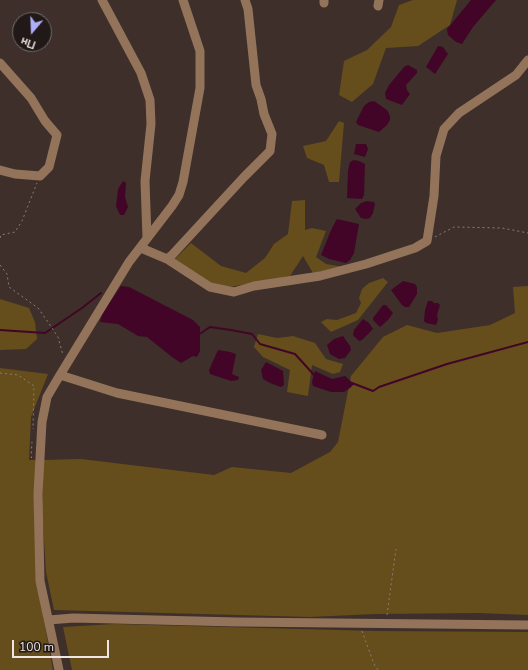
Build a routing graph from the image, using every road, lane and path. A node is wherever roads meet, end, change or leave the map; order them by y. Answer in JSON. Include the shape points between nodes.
{"nodes":[{"id":1,"x":102,"y":0,"type":"edge"},
{"id":2,"x":183,"y":0,"type":"edge"},
{"id":3,"x":245,"y":0,"type":"edge"},
{"id":4,"x":528,"y":60,"type":"edge"},
{"id":5,"x":0,"y":63,"type":"edge"},
{"id":6,"x":0,"y":170,"type":"edge"},
{"id":7,"x":40,"y":176,"type":"junction"},
{"id":8,"x":528,"y":233,"type":"edge"},
{"id":9,"x":0,"y":238,"type":"edge"},
{"id":10,"x":148,"y":238,"type":"junction"},
{"id":11,"x":427,"y":241,"type":"junction"},
{"id":12,"x":141,"y":248,"type":"junction"},
{"id":13,"x":167,"y":259,"type":"junction"},
{"id":14,"x":0,"y":265,"type":"edge"},
{"id":15,"x":66,"y":364,"type":"junction"},
{"id":16,"x":0,"y":373,"type":"edge"},
{"id":17,"x":60,"y":375,"type":"junction"},
{"id":18,"x":33,"y":428,"type":"dead end"},
{"id":19,"x":322,"y":435,"type":"dead end"},
{"id":20,"x":32,"y":443,"type":"dead end"},
{"id":21,"x":39,"y":464,"type":"junction"},
{"id":22,"x":396,"y":549,"type":"dead end"},
{"id":23,"x":49,"y":620,"type":"junction"},
{"id":24,"x":359,"y":623,"type":"junction"},
{"id":25,"x":386,"y":623,"type":"junction"},
{"id":26,"x":528,"y":625,"type":"edge"},
{"id":27,"x":59,"y":670,"type":"edge"},
{"id":28,"x":378,"y":670,"type":"edge"}],
"edges":[{"from":1,"to":10,"type":"street","via":[[141,73],[150,100],[151,124],[145,181]]},
{"from":2,"to":10,"type":"street","via":[[200,51],[200,88],[184,182],[172,206]]},
{"from":3,"to":13,"type":"street","via":[[256,85],[272,134],[270,151]]},
{"from":4,"to":11,"type":"street","via":[[516,75],[459,113],[444,129],[436,156],[434,196]]},
{"from":5,"to":7,"type":"street","via":[[31,98],[57,135],[49,167]]},
{"from":6,"to":7,"type":"street"},
{"from":7,"to":9,"type":"path","via":[[15,232],[1,235]]},
{"from":8,"to":11,"type":"path","via":[[502,228],[454,227]]},
{"from":10,"to":12,"type":"street"},
{"from":11,"to":13,"type":"street","via":[[415,248],[320,276],[254,286],[234,292],[210,287]]},
{"from":12,"to":13,"type":"street"},
{"from":12,"to":15,"type":"street","via":[[129,262]]},
{"from":14,"to":15,"type":"path","via":[[7,274],[9,287],[38,308],[50,325],[58,337]]},
{"from":15,"to":17,"type":"street"},
{"from":16,"to":18,"type":"path","via":[[18,375],[34,386]]},
{"from":17,"to":19,"type":"street","via":[[117,393]]},
{"from":17,"to":21,"type":"street","via":[[47,397],[42,422]]},
{"from":20,"to":21,"type":"path","via":[[31,457]]},
{"from":21,"to":23,"type":"street","via":[[40,580]]},
{"from":22,"to":25,"type":"path"},
{"from":23,"to":24,"type":"street","via":[[72,618]]},
{"from":23,"to":27,"type":"street"},
{"from":24,"to":25,"type":"street"},
{"from":24,"to":28,"type":"path"},
{"from":25,"to":26,"type":"street"}]}
